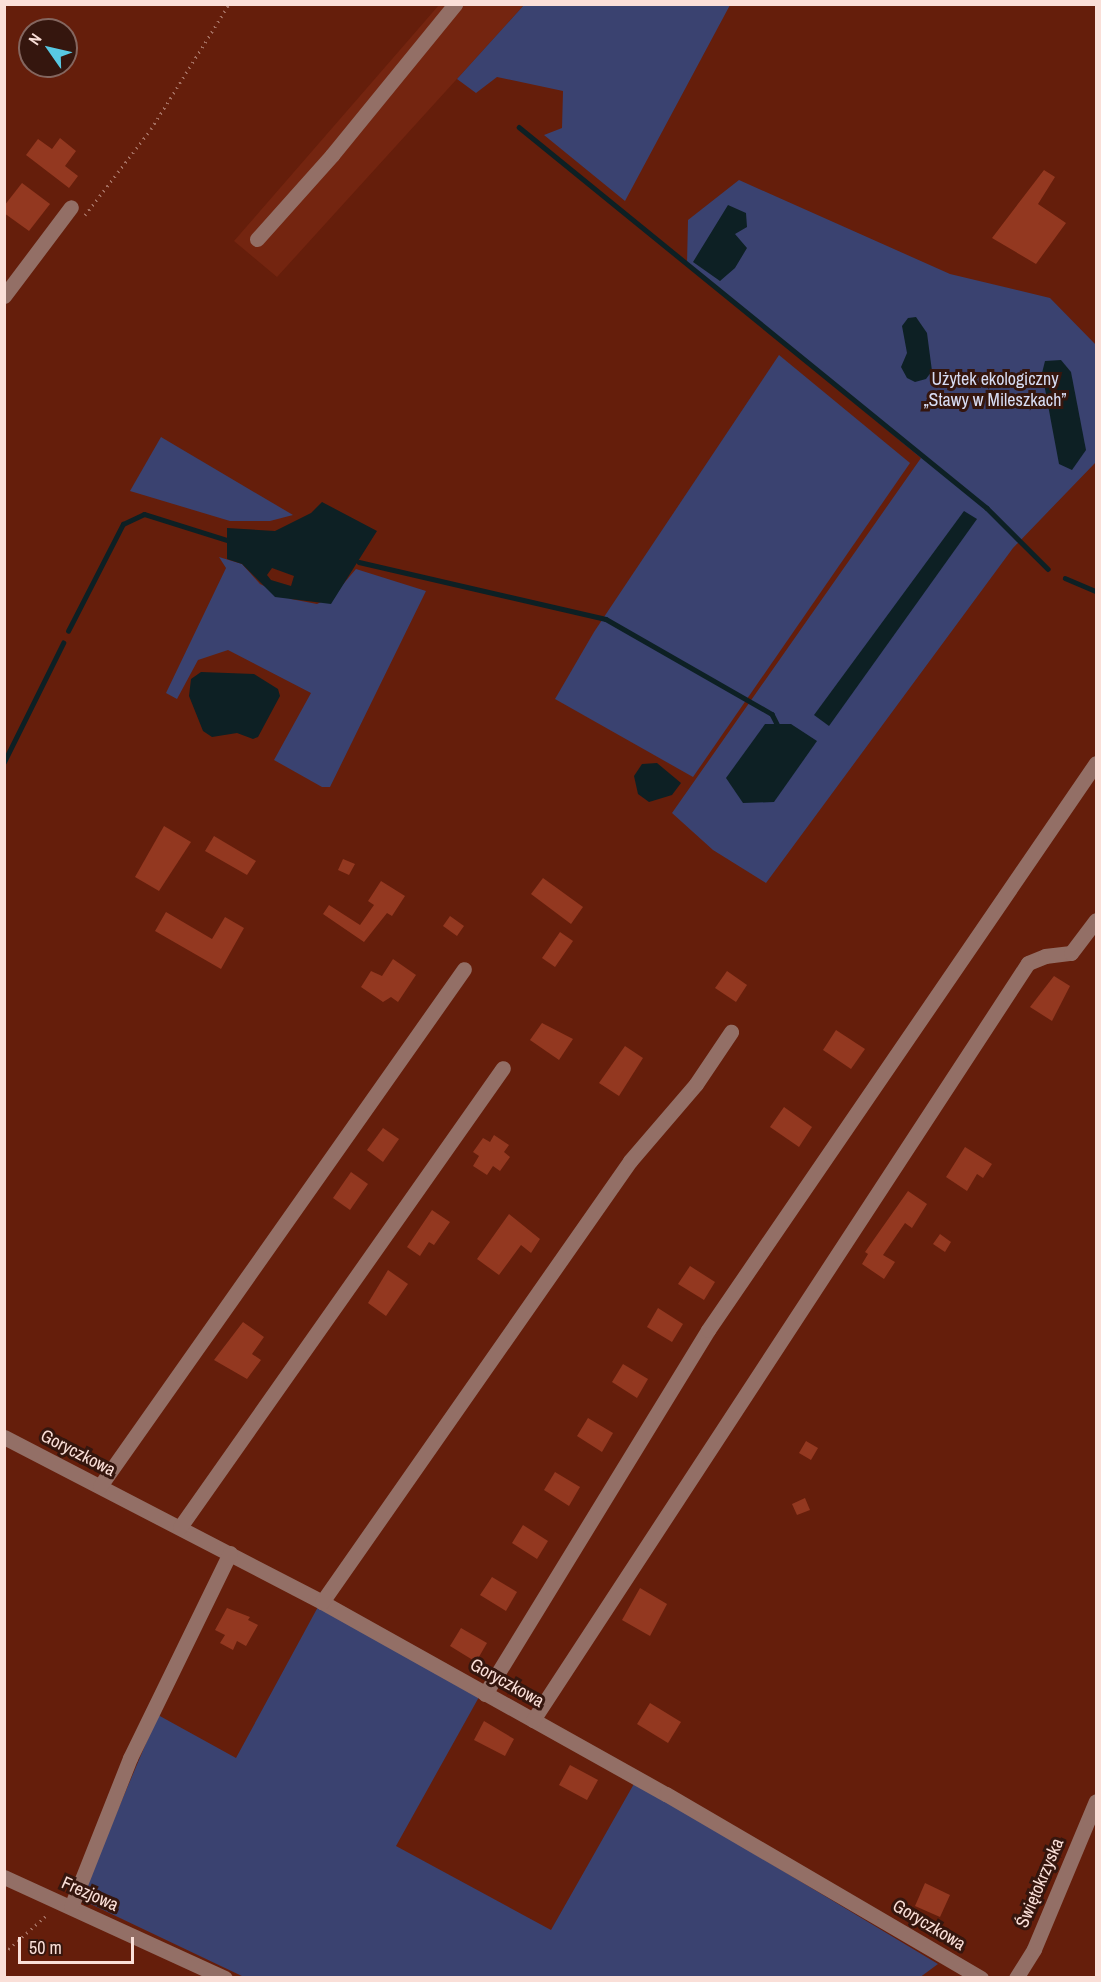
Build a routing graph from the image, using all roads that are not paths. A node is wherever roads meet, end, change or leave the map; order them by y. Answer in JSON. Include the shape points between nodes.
{"nodes":[{"id":1,"x":455,"y":4,"type":"edge"},
{"id":2,"x":71,"y":207,"type":"dead end"},
{"id":3,"x":257,"y":239,"type":"dead end"},
{"id":4,"x":4,"y":296,"type":"edge"},
{"id":5,"x":1096,"y":763,"type":"edge"},
{"id":6,"x":1096,"y":920,"type":"edge"},
{"id":7,"x":464,"y":969,"type":"dead end"},
{"id":8,"x":731,"y":1032,"type":"dead end"},
{"id":9,"x":503,"y":1068,"type":"dead end"},
{"id":10,"x":4,"y":1437,"type":"edge"},
{"id":11,"x":100,"y":1486,"type":"junction"},
{"id":12,"x":180,"y":1527,"type":"junction"},
{"id":13,"x":230,"y":1553,"type":"junction"},
{"id":14,"x":322,"y":1602,"type":"junction"},
{"id":15,"x":485,"y":1694,"type":"junction"},
{"id":16,"x":533,"y":1720,"type":"junction"},
{"id":17,"x":1096,"y":1802,"type":"edge"},
{"id":18,"x":4,"y":1877,"type":"edge"},
{"id":19,"x":66,"y":1905,"type":"junction"},
{"id":20,"x":225,"y":1977,"type":"edge"},
{"id":21,"x":981,"y":1977,"type":"edge"},
{"id":22,"x":1016,"y":1977,"type":"edge"}],
"edges":[{"from":1,"to":3,"type":"street","via":[[333,155]]},
{"from":2,"to":4,"type":"street"},
{"from":5,"to":15,"type":"street","via":[[708,1330]]},
{"from":6,"to":16,"type":"street","via":[[1071,953],[1028,963]]},
{"from":7,"to":11,"type":"street"},
{"from":8,"to":14,"type":"street","via":[[696,1084],[630,1161]]},
{"from":9,"to":12,"type":"street"},
{"from":10,"to":11,"type":"street","name":"Goryczkowa"},
{"from":11,"to":12,"type":"street","name":"Goryczkowa"},
{"from":12,"to":13,"type":"street","name":"Goryczkowa"},
{"from":13,"to":14,"type":"street","name":"Goryczkowa"},
{"from":13,"to":19,"type":"street","via":[[130,1758]]},
{"from":14,"to":15,"type":"street","name":"Goryczkowa"},
{"from":15,"to":16,"type":"street","name":"Goryczkowa"},
{"from":16,"to":21,"type":"street","name":"Goryczkowa"},
{"from":17,"to":22,"type":"street","name":"Świętokrzyska","via":[[1034,1949]]},
{"from":18,"to":19,"type":"street","name":"Frezjowa"},
{"from":19,"to":20,"type":"street","name":"Frezjowa"}]}
